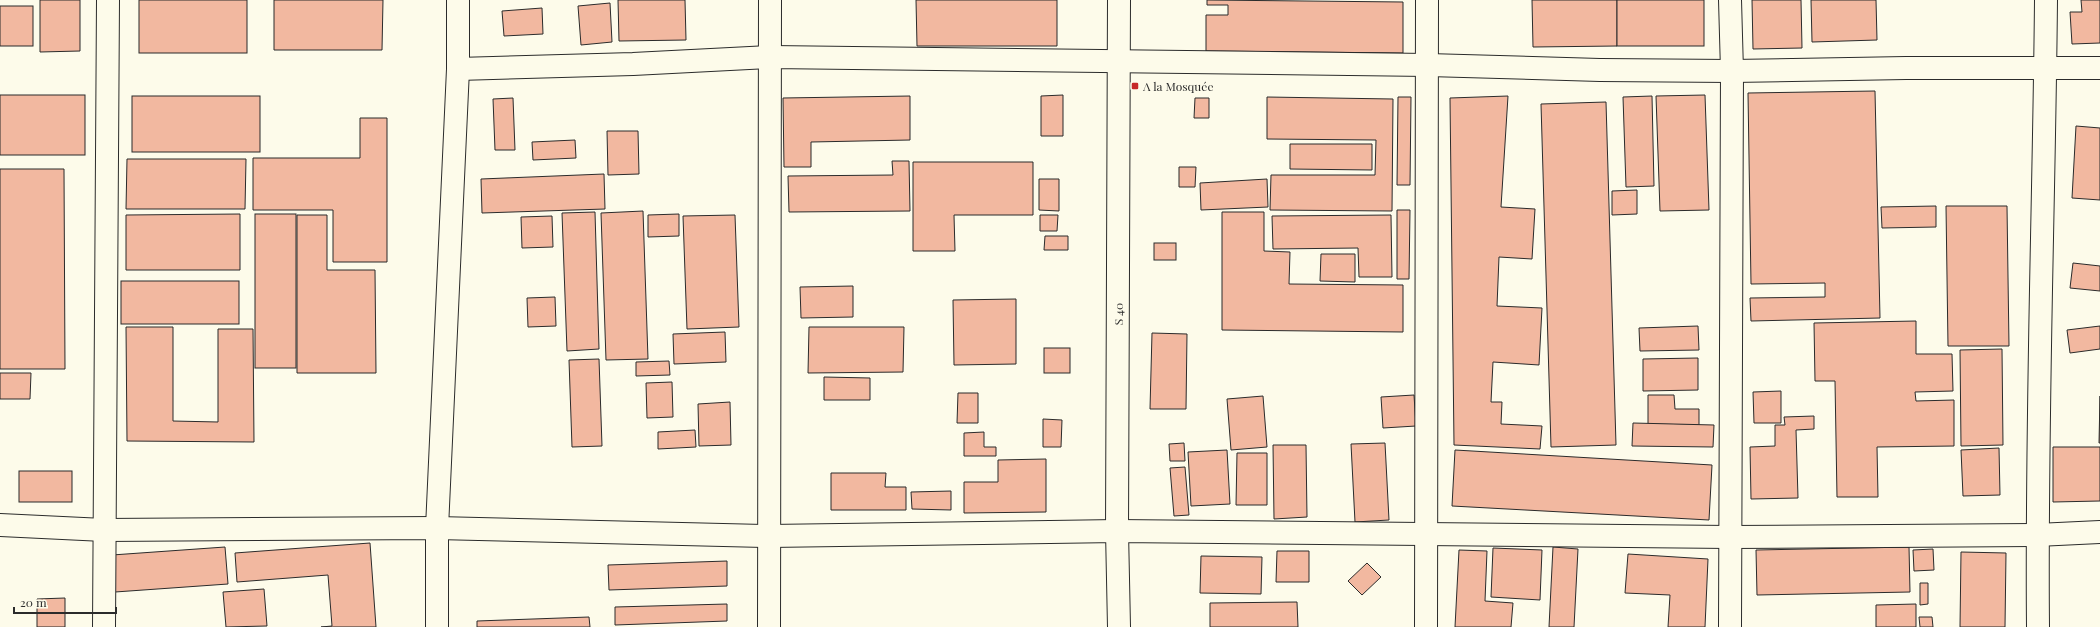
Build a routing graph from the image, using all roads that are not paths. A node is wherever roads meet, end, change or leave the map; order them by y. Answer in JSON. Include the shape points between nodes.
{"nodes":[{"id":1,"x":108,"y":0,"type":"edge"},
{"id":2,"x":458,"y":0,"type":"edge"},
{"id":3,"x":770,"y":0,"type":"edge"},
{"id":4,"x":1119,"y":0,"type":"edge"},
{"id":5,"x":1427,"y":0,"type":"edge"},
{"id":6,"x":1730,"y":0,"type":"edge"},
{"id":7,"x":2046,"y":0,"type":"edge"},
{"id":8,"x":771,"y":57,"type":"junction"},
{"id":9,"x":1119,"y":60,"type":"junction"},
{"id":10,"x":1428,"y":65,"type":"junction"},
{"id":11,"x":2045,"y":68,"type":"junction"},
{"id":12,"x":2100,"y":68,"type":"edge"},
{"id":13,"x":458,"y":69,"type":"junction"},
{"id":14,"x":1732,"y":71,"type":"junction"},
{"id":15,"x":0,"y":525,"type":"edge"},
{"id":16,"x":437,"y":528,"type":"junction"},
{"id":17,"x":104,"y":530,"type":"junction"},
{"id":18,"x":1117,"y":531,"type":"junction"},
{"id":19,"x":2100,"y":532,"type":"edge"},
{"id":20,"x":1426,"y":533,"type":"junction"},
{"id":21,"x":2037,"y":534,"type":"junction"},
{"id":22,"x":769,"y":536,"type":"junction"},
{"id":23,"x":1730,"y":536,"type":"junction"},
{"id":24,"x":104,"y":627,"type":"edge"},
{"id":25,"x":437,"y":627,"type":"edge"},
{"id":26,"x":769,"y":627,"type":"edge"},
{"id":27,"x":1119,"y":627,"type":"edge"},
{"id":28,"x":1426,"y":627,"type":"edge"},
{"id":29,"x":1730,"y":627,"type":"edge"},
{"id":30,"x":2038,"y":627,"type":"edge"}],
"edges":[{"from":1,"to":17,"type":"street"},
{"from":2,"to":13,"type":"street"},
{"from":3,"to":8,"type":"street"},
{"from":4,"to":9,"type":"street","name":"S 40"},
{"from":5,"to":10,"type":"street"},
{"from":6,"to":14,"type":"street"},
{"from":7,"to":11,"type":"street"},
{"from":8,"to":9,"type":"street"},
{"from":8,"to":13,"type":"street"},
{"from":8,"to":22,"type":"street"},
{"from":9,"to":10,"type":"street"},
{"from":9,"to":18,"type":"street","name":"S 40"},
{"from":10,"to":14,"type":"street"},
{"from":10,"to":20,"type":"street"},
{"from":11,"to":12,"type":"street"},
{"from":11,"to":14,"type":"street"},
{"from":11,"to":21,"type":"street"},
{"from":13,"to":16,"type":"street"},
{"from":14,"to":23,"type":"street"},
{"from":15,"to":17,"type":"street"},
{"from":16,"to":17,"type":"street"},
{"from":16,"to":22,"type":"street"},
{"from":16,"to":25,"type":"street"},
{"from":17,"to":24,"type":"street"},
{"from":18,"to":20,"type":"street"},
{"from":18,"to":22,"type":"street"},
{"from":18,"to":27,"type":"street","name":"S 40"},
{"from":19,"to":21,"type":"street"},
{"from":20,"to":23,"type":"street"},
{"from":20,"to":28,"type":"street"},
{"from":21,"to":23,"type":"street"},
{"from":21,"to":30,"type":"street"},
{"from":22,"to":26,"type":"street"},
{"from":23,"to":29,"type":"street"}]}
